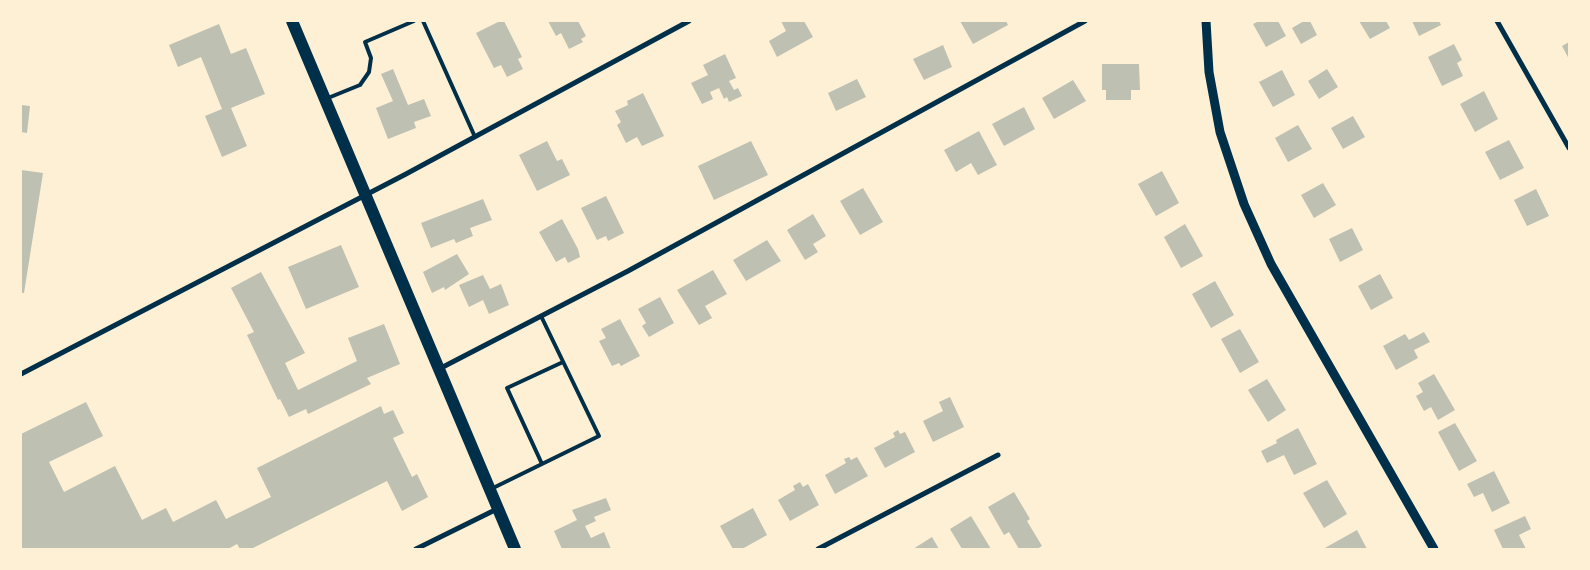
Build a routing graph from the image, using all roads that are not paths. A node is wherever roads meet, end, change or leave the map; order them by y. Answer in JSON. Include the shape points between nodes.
{"nodes":[{"id":1,"x":292,"y":21,"type":"edge"},
{"id":2,"x":414,"y":21,"type":"edge"},
{"id":3,"x":423,"y":21,"type":"edge"},
{"id":4,"x":690,"y":21,"type":"edge"},
{"id":5,"x":1085,"y":21,"type":"edge"},
{"id":6,"x":1206,"y":21,"type":"edge"},
{"id":7,"x":1497,"y":21,"type":"edge"},
{"id":8,"x":326,"y":99,"type":"junction"},
{"id":9,"x":475,"y":137,"type":"junction"},
{"id":10,"x":1569,"y":148,"type":"edge"},
{"id":11,"x":365,"y":194,"type":"junction"},
{"id":12,"x":541,"y":316,"type":"junction"},
{"id":13,"x":564,"y":362,"type":"junction"},
{"id":14,"x":439,"y":369,"type":"junction"},
{"id":15,"x":21,"y":374,"type":"edge"},
{"id":16,"x":998,"y":455,"type":"dead end"},
{"id":17,"x":542,"y":464,"type":"junction"},
{"id":18,"x":489,"y":490,"type":"junction"},
{"id":19,"x":498,"y":508,"type":"junction"},
{"id":20,"x":416,"y":549,"type":"edge"},
{"id":21,"x":515,"y":549,"type":"edge"},
{"id":22,"x":818,"y":549,"type":"edge"},
{"id":23,"x":1434,"y":549,"type":"edge"}],
"edges":[{"from":1,"to":8,"type":"main road"},
{"from":2,"to":8,"type":"lane","via":[[365,42],[371,58],[369,72],[360,85]]},
{"from":3,"to":9,"type":"lane"},
{"from":4,"to":9,"type":"street"},
{"from":5,"to":12,"type":"street"},
{"from":6,"to":23,"type":"street","via":[[1209,72],[1220,132],[1244,204],[1271,264]]},
{"from":7,"to":10,"type":"street"},
{"from":8,"to":11,"type":"main road"},
{"from":9,"to":11,"type":"street"},
{"from":11,"to":14,"type":"main road"},
{"from":11,"to":15,"type":"street"},
{"from":12,"to":13,"type":"lane"},
{"from":12,"to":14,"type":"street"},
{"from":13,"to":17,"type":"lane","via":[[599,436]]},
{"from":13,"to":17,"type":"lane","via":[[507,388]]},
{"from":14,"to":18,"type":"main road"},
{"from":16,"to":22,"type":"street"},
{"from":17,"to":18,"type":"lane"},
{"from":18,"to":19,"type":"main road"},
{"from":19,"to":20,"type":"street"},
{"from":19,"to":21,"type":"main road"}]}
